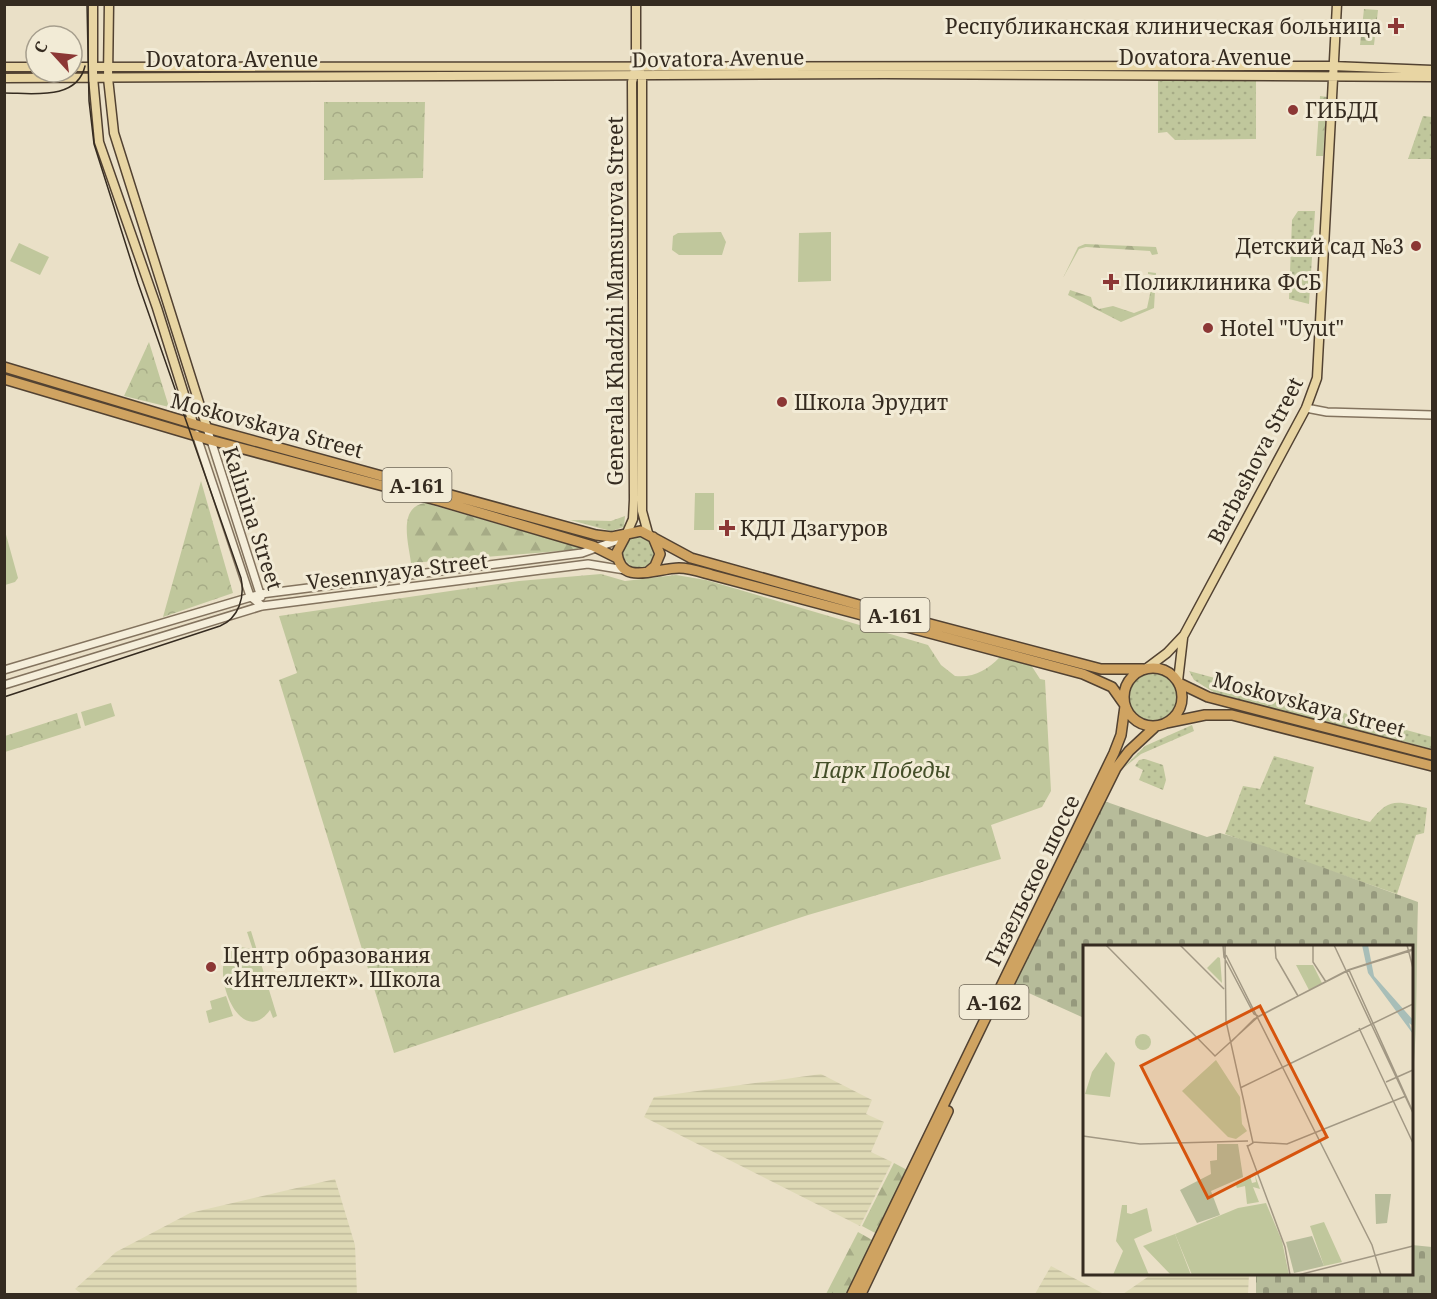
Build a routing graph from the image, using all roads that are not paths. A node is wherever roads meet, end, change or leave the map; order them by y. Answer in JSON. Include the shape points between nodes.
{"nodes":[{"id":1,"x":93,"y":4,"type":"edge"},
{"id":2,"x":109,"y":4,"type":"edge"},
{"id":3,"x":636,"y":4,"type":"edge"},
{"id":4,"x":1337,"y":4,"type":"edge"},
{"id":5,"x":636,"y":66,"type":"junction"},
{"id":6,"x":4,"y":67,"type":"edge"},
{"id":7,"x":24,"y":67,"type":"edge"},
{"id":8,"x":84,"y":67,"type":"edge"},
{"id":9,"x":93,"y":67,"type":"junction"},
{"id":10,"x":108,"y":67,"type":"junction"},
{"id":11,"x":1432,"y":70,"type":"edge"},
{"id":12,"x":1332,"y":71,"type":"junction"},
{"id":13,"x":632,"y":76,"type":"junction"},
{"id":14,"x":642,"y":76,"type":"junction"},
{"id":15,"x":1432,"y":77,"type":"edge"},
{"id":16,"x":4,"y":78,"type":"edge"},
{"id":17,"x":93,"y":78,"type":"junction"},
{"id":18,"x":108,"y":78,"type":"junction"},
{"id":19,"x":642,"y":180,"type":"junction"},
{"id":20,"x":633,"y":181,"type":"junction"},
{"id":21,"x":4,"y":367,"type":"edge"},
{"id":22,"x":4,"y":379,"type":"edge"},
{"id":23,"x":1306,"y":408,"type":"junction"},
{"id":24,"x":1432,"y":415,"type":"edge"},
{"id":25,"x":193,"y":423,"type":"junction"},
{"id":26,"x":207,"y":428,"type":"junction"},
{"id":27,"x":197,"y":435,"type":"junction"},
{"id":28,"x":210,"y":440,"type":"junction"},
{"id":29,"x":651,"y":535,"type":"junction"},
{"id":30,"x":624,"y":537,"type":"junction"},
{"id":31,"x":597,"y":549,"type":"junction"},
{"id":32,"x":617,"y":558,"type":"junction"},
{"id":33,"x":625,"y":570,"type":"junction"},
{"id":34,"x":647,"y":572,"type":"junction"},
{"id":35,"x":261,"y":594,"type":"junction"},
{"id":36,"x":250,"y":596,"type":"junction"},
{"id":37,"x":262,"y":606,"type":"junction"},
{"id":38,"x":1184,"y":635,"type":"junction"},
{"id":39,"x":1145,"y":668,"type":"junction"},
{"id":40,"x":4,"y":670,"type":"edge"},
{"id":41,"x":1178,"y":682,"type":"junction"},
{"id":42,"x":4,"y":685,"type":"edge"},
{"id":43,"x":1124,"y":705,"type":"junction"},
{"id":44,"x":1166,"y":723,"type":"junction"},
{"id":45,"x":1156,"y":726,"type":"junction"},
{"id":46,"x":1432,"y":756,"type":"edge"},
{"id":47,"x":1432,"y":766,"type":"edge"},
{"id":48,"x":985,"y":1027,"type":"junction"},
{"id":49,"x":852,"y":1294,"type":"edge"},
{"id":50,"x":861,"y":1294,"type":"edge"}],
"edges":[{"from":1,"to":9,"type":"main road","name":"Kalinina Street"},
{"from":2,"to":10,"type":"main road","name":"Kalinina Street"},
{"from":3,"to":5,"type":"main road","name":"Generala Khadzhi Mamsurova Street"},
{"from":4,"to":12,"type":"main road","name":"Barbashova Street"},
{"from":5,"to":10,"type":"main road","name":"Dovatora Avenue"},
{"from":5,"to":12,"type":"main road","name":"Dovatora Avenue"},
{"from":5,"to":13,"type":"main road","name":"Generala Khadzhi Mamsurova Street"},
{"from":5,"to":14,"type":"main road"},
{"from":6,"to":7,"type":"main road"},
{"from":8,"to":9,"type":"main road","name":"Dovatora Avenue"},
{"from":9,"to":10,"type":"main road","name":"Dovatora Avenue"},
{"from":9,"to":17,"type":"main road","name":"Kalinina Street"},
{"from":10,"to":18,"type":"main road","name":"Kalinina Street"},
{"from":11,"to":12,"type":"main road","name":"Dovatora Avenue"},
{"from":12,"to":14,"type":"main road","name":"Dovatora Avenue"},
{"from":12,"to":15,"type":"main road","name":"Dovatora Avenue"},
{"from":12,"to":23,"type":"main road","name":"Barbashova Street","via":[[1320,358]]},
{"from":13,"to":14,"type":"main road","name":"Dovatora Avenue"},
{"from":13,"to":18,"type":"main road","name":"Dovatora Avenue"},
{"from":13,"to":20,"type":"main road","name":"Generala Khadzhi Mamsurova Street"},
{"from":14,"to":19,"type":"main road","name":"Generala Khadzhi Mamsurova Street"},
{"from":16,"to":17,"type":"main road","name":"Dovatora Avenue"},
{"from":17,"to":18,"type":"main road","name":"Dovatora Avenue"},
{"from":17,"to":25,"type":"main road","name":"Kalinina Street","via":[[104,160]]},
{"from":18,"to":26,"type":"main road","name":"Kalinina Street","via":[[119,153]]},
{"from":19,"to":20,"type":"main road"},
{"from":19,"to":29,"type":"main road","name":"Generala Khadzhi Mamsurova Street","via":[[642,511]]},
{"from":20,"to":30,"type":"main road","name":"Generala Khadzhi Mamsurova Street","via":[[634,500],[633,519]]},
{"from":21,"to":25,"type":"highway","name":"Moskovskaya Street","number":"А-161"},
{"from":22,"to":27,"type":"highway","name":"Moskovskaya Street","number":"А-161"},
{"from":23,"to":24,"type":"street"},
{"from":23,"to":38,"type":"main road","name":"Barbashova Street"},
{"from":25,"to":26,"type":"highway","name":"Moskovskaya Street","number":"А-161"},
{"from":25,"to":27,"type":"street","name":"Kalinina Street"},
{"from":26,"to":28,"type":"street","name":"Kalinina Street"},
{"from":26,"to":30,"type":"highway","name":"Moskovskaya Street","number":"А-161","via":[[596,535]]},
{"from":27,"to":28,"type":"highway","name":"Moskovskaya Street","number":"А-161"},
{"from":27,"to":36,"type":"street","name":"Kalinina Street"},
{"from":28,"to":31,"type":"highway","name":"Moskovskaya Street","number":"А-161","via":[[440,501]]},
{"from":28,"to":35,"type":"street","name":"Kalinina Street"},
{"from":29,"to":30,"type":"highway","name":"Moskovskaya Street","number":"А-161","via":[[633,532]]},
{"from":29,"to":34,"type":"highway","via":[[660,554]]},
{"from":29,"to":39,"type":"highway","number":"А-161","via":[[691,558],[887,613],[1101,669]]},
{"from":30,"to":31,"type":"street","name":"Vesennyaya Street"},
{"from":30,"to":32,"type":"highway"},
{"from":31,"to":32,"type":"highway","name":"Moskovskaya Street","number":"А-161"},
{"from":31,"to":35,"type":"street","name":"Vesennyaya Street"},
{"from":32,"to":33,"type":"highway"},
{"from":33,"to":34,"type":"highway","number":"А-161","via":[[635,574]]},
{"from":33,"to":37,"type":"street","name":"Vesennyaya Street","via":[[588,564]]},
{"from":34,"to":43,"type":"highway","number":"А-161","via":[[688,569],[1071,671],[1107,684]]},
{"from":35,"to":36,"type":"street","name":"Vesennyaya Street"},
{"from":35,"to":37,"type":"street","name":"Kalinina Street"},
{"from":36,"to":37,"type":"street","name":"Kalinina Street"},
{"from":36,"to":40,"type":"street","name":"Vesennyaya Street"},
{"from":37,"to":42,"type":"street","name":"Vesennyaya Street"},
{"from":38,"to":39,"type":"main road","name":"Barbashova Street"},
{"from":38,"to":41,"type":"main road","name":"Barbashova Street"},
{"from":39,"to":41,"type":"highway","number":"А-161","via":[[1167,671]]},
{"from":39,"to":43,"type":"highway","via":[[1128,681]]},
{"from":41,"to":44,"type":"highway","via":[[1180,708]]},
{"from":41,"to":46,"type":"highway","name":"Moskovskaya Street","number":"А-161","via":[[1208,698]]},
{"from":43,"to":45,"type":"highway","number":"А-161","via":[[1135,720]]},
{"from":43,"to":48,"type":"highway","name":"Гизельское шоссе","number":"А-162","via":[[1121,735],[1114,753]]},
{"from":44,"to":45,"type":"highway"},
{"from":44,"to":47,"type":"highway","name":"Moskovskaya Street","via":[[1205,715],[1232,715]]},
{"from":45,"to":48,"type":"highway","name":"Гизельское шоссе","number":"А-162","via":[[1116,768]]},
{"from":48,"to":49,"type":"highway","name":"Гизельское шоссе","number":"А-162"},
{"from":48,"to":50,"type":"highway","name":"Гизельское шоссе","number":"А-162"}]}
